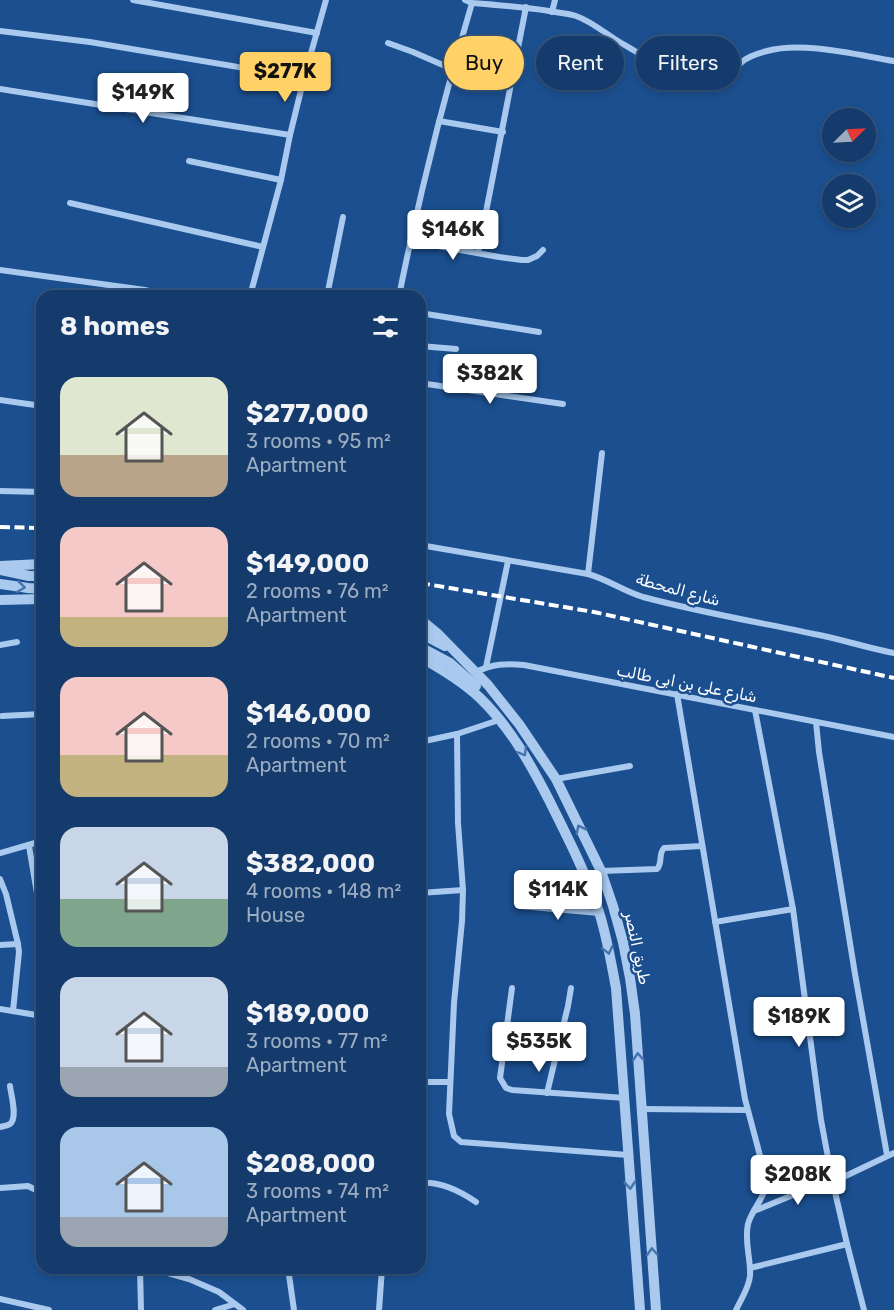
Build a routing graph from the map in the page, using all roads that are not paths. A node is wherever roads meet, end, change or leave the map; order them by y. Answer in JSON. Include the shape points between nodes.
{"nodes":[{"id":1,"x":133,"y":0,"type":"edge"},
{"id":2,"x":326,"y":0,"type":"edge"},
{"id":3,"x":555,"y":0,"type":"edge"},
{"id":4,"x":468,"y":2,"type":"edge"},
{"id":5,"x":490,"y":2,"type":"edge"},
{"id":6,"x":526,"y":7,"type":"junction"},
{"id":7,"x":552,"y":12,"type":"junction"},
{"id":8,"x":0,"y":31,"type":"edge"},
{"id":9,"x":317,"y":33,"type":"junction"},
{"id":10,"x":460,"y":36,"type":"edge"},
{"id":11,"x":520,"y":36,"type":"edge"},
{"id":12,"x":388,"y":44,"type":"dead end"},
{"id":13,"x":894,"y":62,"type":"edge"},
{"id":14,"x":444,"y":66,"type":"edge"},
{"id":15,"x":304,"y":78,"type":"junction"},
{"id":16,"x":0,"y":89,"type":"edge"},
{"id":17,"x":447,"y":90,"type":"edge"},
{"id":18,"x":509,"y":90,"type":"edge"},
{"id":19,"x":439,"y":121,"type":"junction"},
{"id":20,"x":503,"y":132,"type":"junction"},
{"id":21,"x":290,"y":135,"type":"junction"},
{"id":22,"x":189,"y":161,"type":"dead end"},
{"id":23,"x":281,"y":180,"type":"junction"},
{"id":24,"x":70,"y":204,"type":"dead end"},
{"id":25,"x":343,"y":217,"type":"dead end"},
{"id":26,"x":410,"y":241,"type":"junction"},
{"id":27,"x":263,"y":247,"type":"junction"},
{"id":28,"x":543,"y":250,"type":"dead end"},
{"id":29,"x":478,"y":253,"type":"junction"},
{"id":30,"x":0,"y":270,"type":"edge"},
{"id":31,"x":145,"y":290,"type":"edge"},
{"id":32,"x":252,"y":290,"type":"edge"},
{"id":33,"x":328,"y":290,"type":"edge"},
{"id":34,"x":400,"y":290,"type":"edge"},
{"id":35,"x":426,"y":315,"type":"edge"},
{"id":36,"x":539,"y":332,"type":"dead end"},
{"id":37,"x":426,"y":346,"type":"edge"},
{"id":38,"x":456,"y":349,"type":"dead end"},
{"id":39,"x":426,"y":384,"type":"edge"},
{"id":40,"x":0,"y":400,"type":"edge"},
{"id":41,"x":563,"y":404,"type":"dead end"},
{"id":42,"x":36,"y":405,"type":"edge"},
{"id":43,"x":602,"y":453,"type":"dead end"},
{"id":44,"x":0,"y":491,"type":"edge"},
{"id":45,"x":36,"y":492,"type":"edge"},
{"id":46,"x":426,"y":546,"type":"edge"},
{"id":47,"x":508,"y":561,"type":"junction"},
{"id":48,"x":36,"y":565,"type":"edge"},
{"id":49,"x":0,"y":568,"type":"edge"},
{"id":50,"x":588,"y":574,"type":"junction"},
{"id":51,"x":36,"y":576,"type":"edge"},
{"id":52,"x":0,"y":584,"type":"edge"},
{"id":53,"x":36,"y":589,"type":"edge"},
{"id":54,"x":36,"y":599,"type":"edge"},
{"id":55,"x":0,"y":600,"type":"edge"},
{"id":56,"x":426,"y":624,"type":"edge"},
{"id":57,"x":426,"y":636,"type":"edge"},
{"id":58,"x":17,"y":642,"type":"dead end"},
{"id":59,"x":0,"y":645,"type":"edge"},
{"id":60,"x":426,"y":650,"type":"edge"},
{"id":61,"x":456,"y":652,"type":"junction"},
{"id":62,"x":894,"y":653,"type":"edge"},
{"id":63,"x":426,"y":660,"type":"edge"},
{"id":64,"x":481,"y":669,"type":"junction"},
{"id":65,"x":677,"y":694,"type":"junction"},
{"id":66,"x":755,"y":710,"type":"junction"},
{"id":67,"x":36,"y":714,"type":"edge"},
{"id":68,"x":2,"y":716,"type":"dead end"},
{"id":69,"x":500,"y":720,"type":"junction"},
{"id":70,"x":816,"y":722,"type":"junction"},
{"id":71,"x":457,"y":734,"type":"junction"},
{"id":72,"x":894,"y":737,"type":"edge"},
{"id":73,"x":426,"y":741,"type":"edge"},
{"id":74,"x":630,"y":766,"type":"dead end"},
{"id":75,"x":556,"y":779,"type":"junction"},
{"id":76,"x":36,"y":844,"type":"edge"},
{"id":77,"x":30,"y":846,"type":"junction"},
{"id":78,"x":702,"y":846,"type":"junction"},
{"id":79,"x":0,"y":853,"type":"edge"},
{"id":80,"x":601,"y":871,"type":"junction"},
{"id":81,"x":0,"y":879,"type":"edge"},
{"id":82,"x":36,"y":884,"type":"edge"},
{"id":83,"x":463,"y":890,"type":"junction"},
{"id":84,"x":426,"y":893,"type":"edge"},
{"id":85,"x":520,"y":906,"type":"dead end"},
{"id":86,"x":793,"y":909,"type":"junction"},
{"id":87,"x":599,"y":913,"type":"junction"},
{"id":88,"x":715,"y":922,"type":"junction"},
{"id":89,"x":18,"y":944,"type":"junction"},
{"id":90,"x":0,"y":945,"type":"edge"},
{"id":91,"x":512,"y":988,"type":"dead end"},
{"id":92,"x":571,"y":988,"type":"dead end"},
{"id":93,"x":0,"y":1009,"type":"edge"},
{"id":94,"x":13,"y":1011,"type":"junction"},
{"id":95,"x":36,"y":1016,"type":"edge"},
{"id":96,"x":426,"y":1082,"type":"edge"},
{"id":97,"x":450,"y":1082,"type":"junction"},
{"id":98,"x":10,"y":1086,"type":"dead end"},
{"id":99,"x":547,"y":1093,"type":"junction"},
{"id":100,"x":625,"y":1098,"type":"junction"},
{"id":101,"x":642,"y":1109,"type":"junction"},
{"id":102,"x":747,"y":1110,"type":"junction"},
{"id":103,"x":0,"y":1127,"type":"edge"},
{"id":104,"x":891,"y":1154,"type":"edge"},
{"id":105,"x":628,"y":1155,"type":"junction"},
{"id":106,"x":832,"y":1180,"type":"junction"},
{"id":107,"x":426,"y":1182,"type":"edge"},
{"id":108,"x":0,"y":1188,"type":"edge"},
{"id":109,"x":36,"y":1190,"type":"edge"},
{"id":110,"x":476,"y":1202,"type":"dead end"},
{"id":111,"x":754,"y":1211,"type":"junction"},
{"id":112,"x":847,"y":1245,"type":"junction"},
{"id":113,"x":750,"y":1268,"type":"junction"},
{"id":114,"x":140,"y":1274,"type":"edge"},
{"id":115,"x":171,"y":1274,"type":"edge"},
{"id":116,"x":289,"y":1274,"type":"edge"},
{"id":117,"x":382,"y":1274,"type":"edge"},
{"id":118,"x":0,"y":1299,"type":"edge"},
{"id":119,"x":235,"y":1304,"type":"junction"},
{"id":120,"x":40,"y":1309,"type":"edge"},
{"id":121,"x":49,"y":1310,"type":"edge"},
{"id":122,"x":141,"y":1310,"type":"edge"},
{"id":123,"x":215,"y":1310,"type":"edge"},
{"id":124,"x":243,"y":1310,"type":"edge"},
{"id":125,"x":294,"y":1310,"type":"edge"},
{"id":126,"x":379,"y":1310,"type":"edge"},
{"id":127,"x":640,"y":1310,"type":"edge"},
{"id":128,"x":656,"y":1310,"type":"edge"},
{"id":129,"x":736,"y":1310,"type":"edge"},
{"id":130,"x":864,"y":1310,"type":"edge"}],
"edges":[{"from":1,"to":9,"type":"street"},
{"from":2,"to":9,"type":"street"},
{"from":3,"to":7,"type":"street"},
{"from":4,"to":5,"type":"street"},
{"from":4,"to":10,"type":"street"},
{"from":5,"to":6,"type":"street"},
{"from":6,"to":7,"type":"street"},
{"from":6,"to":11,"type":"street"},
{"from":7,"to":13,"type":"street","via":[[577,16],[623,44],[700,80],[729,74],[748,57],[769,50],[824,50]]},
{"from":8,"to":15,"type":"street"},
{"from":9,"to":15,"type":"street"},
{"from":12,"to":14,"type":"street"},
{"from":15,"to":21,"type":"street"},
{"from":16,"to":21,"type":"street"},
{"from":17,"to":19,"type":"street"},
{"from":18,"to":20,"type":"street"},
{"from":19,"to":20,"type":"street"},
{"from":19,"to":26,"type":"street"},
{"from":20,"to":29,"type":"street"},
{"from":21,"to":23,"type":"street"},
{"from":22,"to":23,"type":"street"},
{"from":23,"to":27,"type":"street"},
{"from":24,"to":27,"type":"street"},
{"from":25,"to":33,"type":"street"},
{"from":26,"to":29,"type":"street"},
{"from":26,"to":34,"type":"street"},
{"from":27,"to":32,"type":"street"},
{"from":28,"to":29,"type":"street","via":[[528,260]]},
{"from":30,"to":31,"type":"street"},
{"from":35,"to":36,"type":"street"},
{"from":37,"to":38,"type":"street"},
{"from":39,"to":41,"type":"street"},
{"from":40,"to":42,"type":"street"},
{"from":43,"to":50,"type":"street"},
{"from":44,"to":45,"type":"street"},
{"from":46,"to":47,"type":"street","name":"شارع المحطة"},
{"from":47,"to":50,"type":"street","name":"شارع المحطة"},
{"from":47,"to":64,"type":"street"},
{"from":48,"to":49,"type":"street"},
{"from":49,"to":51,"type":"street"},
{"from":50,"to":62,"type":"street","name":"شارع المحطة","via":[[651,599]]},
{"from":52,"to":53,"type":"street","one_way":true},
{"from":54,"to":55,"type":"street"},
{"from":56,"to":61,"type":"street","name":"طريق النصر"},
{"from":57,"to":61,"type":"street"},
{"from":58,"to":59,"type":"street"},
{"from":60,"to":69,"type":"street","via":[[464,674]]},
{"from":61,"to":64,"type":"street","name":"طريق النصر"},
{"from":63,"to":69,"type":"street","name":"طريق النصر","via":[[465,685]]},
{"from":64,"to":65,"type":"street","name":"شارع على بن ابى طالب","via":[[512,663]]},
{"from":64,"to":75,"type":"street","name":"طريق النصر","via":[[488,685]]},
{"from":65,"to":66,"type":"street","name":"شارع على بن ابى طالب"},
{"from":65,"to":78,"type":"street"},
{"from":66,"to":70,"type":"street","name":"شارع على بن ابى طالب"},
{"from":66,"to":86,"type":"street"},
{"from":67,"to":68,"type":"street"},
{"from":69,"to":71,"type":"street"},
{"from":69,"to":87,"type":"street","name":"طريق النصر","one_way":true,"via":[[531,766],[565,832]]},
{"from":70,"to":72,"type":"street","name":"شارع على بن ابى طالب"},
{"from":70,"to":104,"type":"street","via":[[853,963]]},
{"from":71,"to":73,"type":"street"},
{"from":71,"to":83,"type":"street"},
{"from":74,"to":75,"type":"street"},
{"from":80,"to":75,"type":"street","name":"طريق النصر","one_way":true},
{"from":76,"to":77,"type":"street"},
{"from":77,"to":79,"type":"street"},
{"from":77,"to":82,"type":"street"},
{"from":78,"to":80,"type":"street","via":[[664,848],[657,869]]},
{"from":78,"to":88,"type":"street"},
{"from":101,"to":80,"type":"street","name":"طريق النصر","one_way":true,"via":[[630,978]]},
{"from":81,"to":89,"type":"street"},
{"from":83,"to":84,"type":"street"},
{"from":83,"to":97,"type":"street"},
{"from":85,"to":87,"type":"street"},
{"from":86,"to":88,"type":"street"},
{"from":86,"to":106,"type":"street"},
{"from":87,"to":100,"type":"street","name":"طريق النصر","one_way":true,"via":[[616,988]]},
{"from":88,"to":102,"type":"street"},
{"from":89,"to":90,"type":"street"},
{"from":89,"to":94,"type":"street"},
{"from":91,"to":99,"type":"street","via":[[500,1078],[512,1090]]},
{"from":92,"to":99,"type":"street"},
{"from":93,"to":94,"type":"street"},
{"from":94,"to":95,"type":"street"},
{"from":96,"to":97,"type":"street"},
{"from":97,"to":105,"type":"street","via":[[449,1114],[454,1136],[462,1142]]},
{"from":98,"to":103,"type":"street","via":[[14,1117],[11,1123]]},
{"from":99,"to":100,"type":"street"},
{"from":100,"to":105,"type":"street","name":"طريق النصر"},
{"from":101,"to":102,"type":"street"},
{"from":128,"to":101,"type":"street","name":"طريق النصر","one_way":true},
{"from":102,"to":111,"type":"street","via":[[768,1182]]},
{"from":104,"to":106,"type":"street"},
{"from":105,"to":127,"type":"street","name":"طريق النصر","one_way":true},
{"from":106,"to":111,"type":"street"},
{"from":106,"to":112,"type":"street"},
{"from":107,"to":110,"type":"street","via":[[455,1189]]},
{"from":108,"to":109,"type":"street","via":[[28,1186]]},
{"from":111,"to":113,"type":"street","via":[[747,1232]]},
{"from":112,"to":113,"type":"street"},
{"from":112,"to":130,"type":"street"},
{"from":113,"to":129,"type":"street","via":[[749,1283]]},
{"from":114,"to":122,"type":"street"},
{"from":115,"to":119,"type":"street","via":[[219,1292]]},
{"from":116,"to":125,"type":"street"},
{"from":117,"to":126,"type":"street"},
{"from":118,"to":120,"type":"street"},
{"from":119,"to":123,"type":"street"},
{"from":119,"to":124,"type":"street"},
{"from":120,"to":121,"type":"street"}]}
